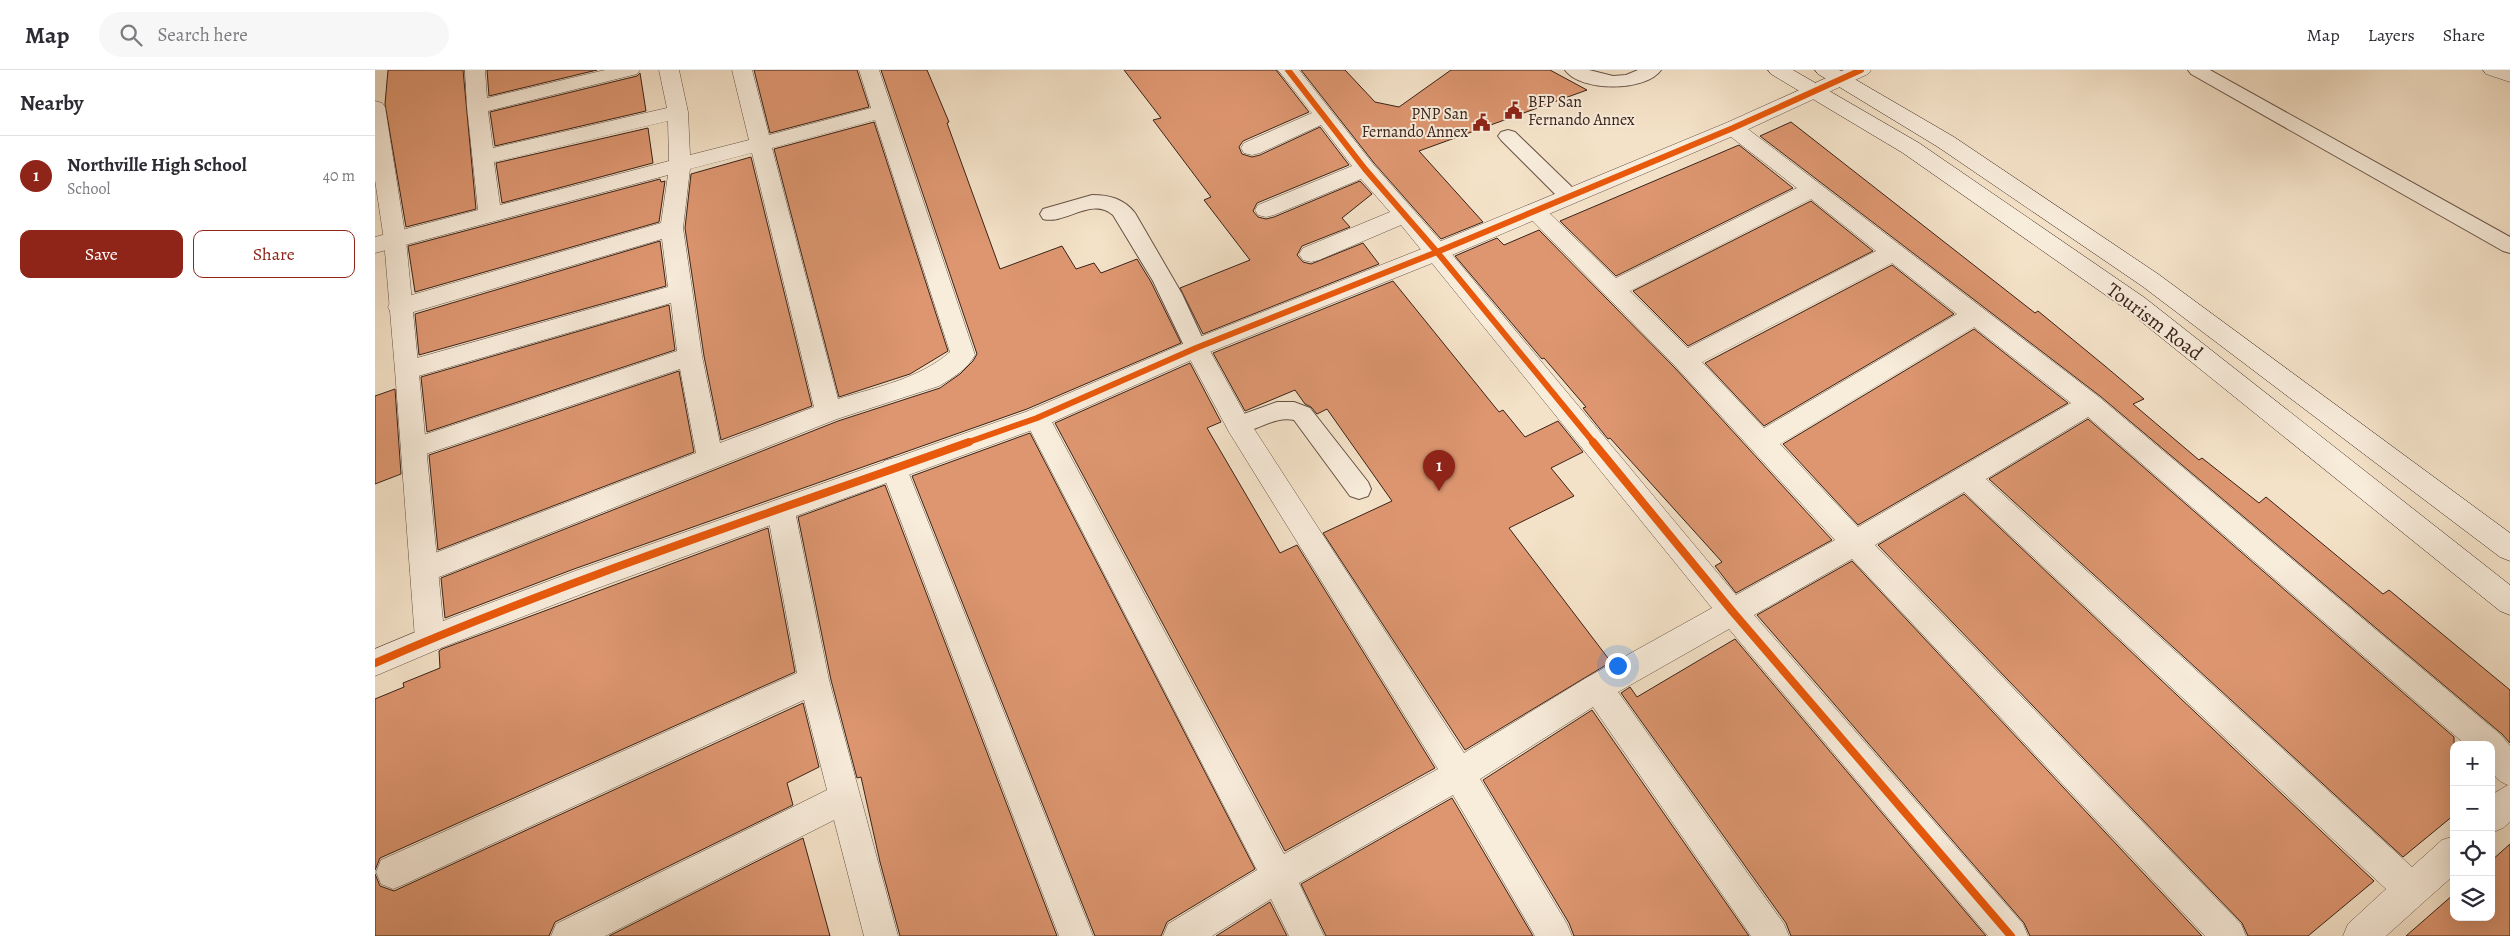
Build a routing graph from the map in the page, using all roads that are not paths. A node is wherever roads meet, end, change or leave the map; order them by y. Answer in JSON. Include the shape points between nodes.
{"nodes":[{"id":1,"x":475,"y":70,"type":"edge"},
{"id":2,"x":630,"y":70,"type":"edge"},
{"id":3,"x":669,"y":70,"type":"edge"},
{"id":4,"x":742,"y":70,"type":"edge"},
{"id":5,"x":869,"y":70,"type":"edge"},
{"id":6,"x":1288,"y":70,"type":"edge"},
{"id":7,"x":1574,"y":70,"type":"edge"},
{"id":8,"x":1652,"y":70,"type":"edge"},
{"id":9,"x":1778,"y":70,"type":"edge"},
{"id":10,"x":2197,"y":70,"type":"edge"},
{"id":11,"x":2493,"y":70,"type":"edge"},
{"id":12,"x":2510,"y":76,"type":"edge"},
{"id":13,"x":1836,"y":78,"type":"edge"},
{"id":14,"x":375,"y":107,"type":"edge"},
{"id":15,"x":477,"y":107,"type":"junction"},
{"id":16,"x":678,"y":112,"type":"junction"},
{"id":17,"x":882,"y":112,"type":"junction"},
{"id":18,"x":1325,"y":115,"type":"junction"},
{"id":19,"x":1733,"y":128,"type":"junction"},
{"id":20,"x":1508,"y":136,"type":"dead end"},
{"id":21,"x":760,"y":142,"type":"junction"},
{"id":22,"x":377,"y":145,"type":"edge"},
{"id":23,"x":1253,"y":148,"type":"dead end"},
{"id":24,"x":485,"y":158,"type":"junction"},
{"id":25,"x":680,"y":165,"type":"junction"},
{"id":26,"x":1365,"y":170,"type":"junction"},
{"id":27,"x":1813,"y":189,"type":"junction"},
{"id":28,"x":1569,"y":196,"type":"junction"},
{"id":29,"x":1266,"y":210,"type":"dead end"},
{"id":30,"x":1535,"y":211,"type":"junction"},
{"id":31,"x":1050,"y":214,"type":"dead end"},
{"id":32,"x":1405,"y":214,"type":"junction"},
{"id":33,"x":490,"y":215,"type":"junction"},
{"id":34,"x":672,"y":228,"type":"junction"},
{"id":35,"x":385,"y":242,"type":"edge"},
{"id":36,"x":2510,"y":246,"type":"edge"},
{"id":37,"x":1437,"y":252,"type":"junction"},
{"id":38,"x":1893,"y":252,"type":"junction"},
{"id":39,"x":1311,"y":254,"type":"dead end"},
{"id":40,"x":1615,"y":289,"type":"junction"},
{"id":41,"x":679,"y":292,"type":"junction"},
{"id":42,"x":400,"y":307,"type":"junction"},
{"id":43,"x":1975,"y":315,"type":"junction"},
{"id":44,"x":1196,"y":348,"type":"junction"},
{"id":45,"x":689,"y":356,"type":"junction"},
{"id":46,"x":1685,"y":360,"type":"junction"},
{"id":47,"x":408,"y":370,"type":"junction"},
{"id":48,"x":2090,"y":404,"type":"junction"},
{"id":49,"x":828,"y":412,"type":"junction"},
{"id":50,"x":1037,"y":418,"type":"junction"},
{"id":51,"x":1238,"y":425,"type":"junction"},
{"id":52,"x":1762,"y":442,"type":"junction"},
{"id":53,"x":414,"y":448,"type":"junction"},
{"id":54,"x":710,"y":458,"type":"junction"},
{"id":55,"x":894,"y":469,"type":"junction"},
{"id":56,"x":1966,"y":477,"type":"junction"},
{"id":57,"x":1359,"y":489,"type":"dead end"},
{"id":58,"x":781,"y":511,"type":"junction"},
{"id":59,"x":1855,"y":543,"type":"junction"},
{"id":60,"x":2510,"y":549,"type":"edge"},
{"id":61,"x":424,"y":570,"type":"junction"},
{"id":62,"x":2510,"y":602,"type":"edge"},
{"id":63,"x":1732,"y":611,"type":"junction"},
{"id":64,"x":430,"y":638,"type":"junction"},
{"id":65,"x":375,"y":663,"type":"edge"},
{"id":66,"x":814,"y":680,"type":"junction"},
{"id":67,"x":1597,"y":688,"type":"junction"},
{"id":68,"x":2486,"y":741,"type":"edge"},
{"id":69,"x":2495,"y":750,"type":"edge"},
{"id":70,"x":2510,"y":771,"type":"edge"},
{"id":71,"x":1459,"y":774,"type":"junction"},
{"id":72,"x":846,"y":797,"type":"junction"},
{"id":73,"x":2510,"y":800,"type":"edge"},
{"id":74,"x":2495,"y":813,"type":"edge"},
{"id":75,"x":2450,"y":856,"type":"edge"},
{"id":76,"x":393,"y":872,"type":"dead end"},
{"id":77,"x":1279,"y":876,"type":"junction"},
{"id":78,"x":2412,"y":890,"type":"junction"},
{"id":79,"x":568,"y":936,"type":"edge"},
{"id":80,"x":881,"y":936,"type":"edge"},
{"id":81,"x":1077,"y":936,"type":"edge"},
{"id":82,"x":1180,"y":936,"type":"edge"},
{"id":83,"x":1307,"y":936,"type":"edge"},
{"id":84,"x":1555,"y":936,"type":"edge"},
{"id":85,"x":1772,"y":936,"type":"edge"},
{"id":86,"x":2011,"y":936,"type":"edge"},
{"id":87,"x":2229,"y":936,"type":"edge"},
{"id":88,"x":2359,"y":936,"type":"edge"}],
"edges":[{"from":1,"to":15,"type":"street"},
{"from":2,"to":15,"type":"street"},
{"from":3,"to":16,"type":"street"},
{"from":4,"to":21,"type":"street"},
{"from":5,"to":17,"type":"street"},
{"from":6,"to":18,"type":"street"},
{"from":7,"to":8,"type":"lane","via":[[1595,81],[1621,83]]},
{"from":9,"to":13,"type":"street","name":"Tourism Road"},
{"from":10,"to":36,"type":"lane"},
{"from":11,"to":12,"type":"street"},
{"from":13,"to":19,"type":"street"},
{"from":13,"to":60,"type":"street","name":"Tourism Road","via":[[1946,142],[2150,280]]},
{"from":13,"to":62,"type":"street","name":"Tourism Road","via":[[1911,148],[2136,304]]},
{"from":14,"to":22,"type":"street"},
{"from":15,"to":24,"type":"street"},
{"from":16,"to":24,"type":"street"},
{"from":16,"to":25,"type":"street"},
{"from":17,"to":21,"type":"street"},
{"from":17,"to":49,"type":"street","via":[[963,355],[930,379]]},
{"from":18,"to":23,"type":"street"},
{"from":18,"to":26,"type":"street"},
{"from":19,"to":27,"type":"street"},
{"from":19,"to":28,"type":"street"},
{"from":20,"to":28,"type":"lane"},
{"from":21,"to":25,"type":"street"},
{"from":21,"to":49,"type":"street"},
{"from":22,"to":35,"type":"street"},
{"from":24,"to":33,"type":"street"},
{"from":25,"to":33,"type":"street"},
{"from":25,"to":34,"type":"street"},
{"from":26,"to":29,"type":"street"},
{"from":26,"to":32,"type":"street"},
{"from":27,"to":38,"type":"street"},
{"from":27,"to":40,"type":"street"},
{"from":28,"to":30,"type":"street"},
{"from":30,"to":37,"type":"street"},
{"from":30,"to":40,"type":"street"},
{"from":31,"to":44,"type":"lane","via":[[1101,202],[1117,207],[1176,301]]},
{"from":32,"to":37,"type":"street"},
{"from":32,"to":39,"type":"street"},
{"from":33,"to":35,"type":"street"},
{"from":34,"to":41,"type":"street"},
{"from":34,"to":42,"type":"street"},
{"from":35,"to":42,"type":"street"},
{"from":37,"to":44,"type":"street"},
{"from":37,"to":63,"type":"street"},
{"from":38,"to":43,"type":"street"},
{"from":38,"to":46,"type":"street"},
{"from":40,"to":46,"type":"street"},
{"from":41,"to":45,"type":"street"},
{"from":41,"to":47,"type":"street"},
{"from":42,"to":47,"type":"street"},
{"from":43,"to":48,"type":"street"},
{"from":43,"to":52,"type":"street"},
{"from":44,"to":50,"type":"street"},
{"from":44,"to":51,"type":"street"},
{"from":45,"to":53,"type":"street"},
{"from":45,"to":54,"type":"street"},
{"from":46,"to":52,"type":"street"},
{"from":47,"to":53,"type":"street"},
{"from":48,"to":56,"type":"street"},
{"from":48,"to":68,"type":"street"},
{"from":49,"to":54,"type":"street"},
{"from":50,"to":55,"type":"street"},
{"from":50,"to":77,"type":"street"},
{"from":51,"to":57,"type":"lane","via":[[1281,408],[1302,414]]},
{"from":51,"to":71,"type":"street"},
{"from":52,"to":59,"type":"street"},
{"from":53,"to":61,"type":"street"},
{"from":54,"to":61,"type":"street"},
{"from":55,"to":58,"type":"street"},
{"from":55,"to":81,"type":"street"},
{"from":56,"to":59,"type":"street"},
{"from":56,"to":78,"type":"street"},
{"from":58,"to":64,"type":"street"},
{"from":58,"to":66,"type":"street"},
{"from":59,"to":63,"type":"street"},
{"from":59,"to":87,"type":"street"},
{"from":61,"to":64,"type":"street"},
{"from":63,"to":67,"type":"street"},
{"from":63,"to":86,"type":"street"},
{"from":64,"to":65,"type":"street"},
{"from":66,"to":72,"type":"street"},
{"from":66,"to":76,"type":"street"},
{"from":67,"to":71,"type":"street"},
{"from":67,"to":85,"type":"street"},
{"from":69,"to":70,"type":"street"},
{"from":71,"to":77,"type":"street"},
{"from":71,"to":84,"type":"street"},
{"from":72,"to":79,"type":"street"},
{"from":72,"to":80,"type":"street"},
{"from":73,"to":74,"type":"street"},
{"from":75,"to":78,"type":"street"},
{"from":77,"to":82,"type":"street"},
{"from":77,"to":83,"type":"street"},
{"from":78,"to":88,"type":"street"}]}
